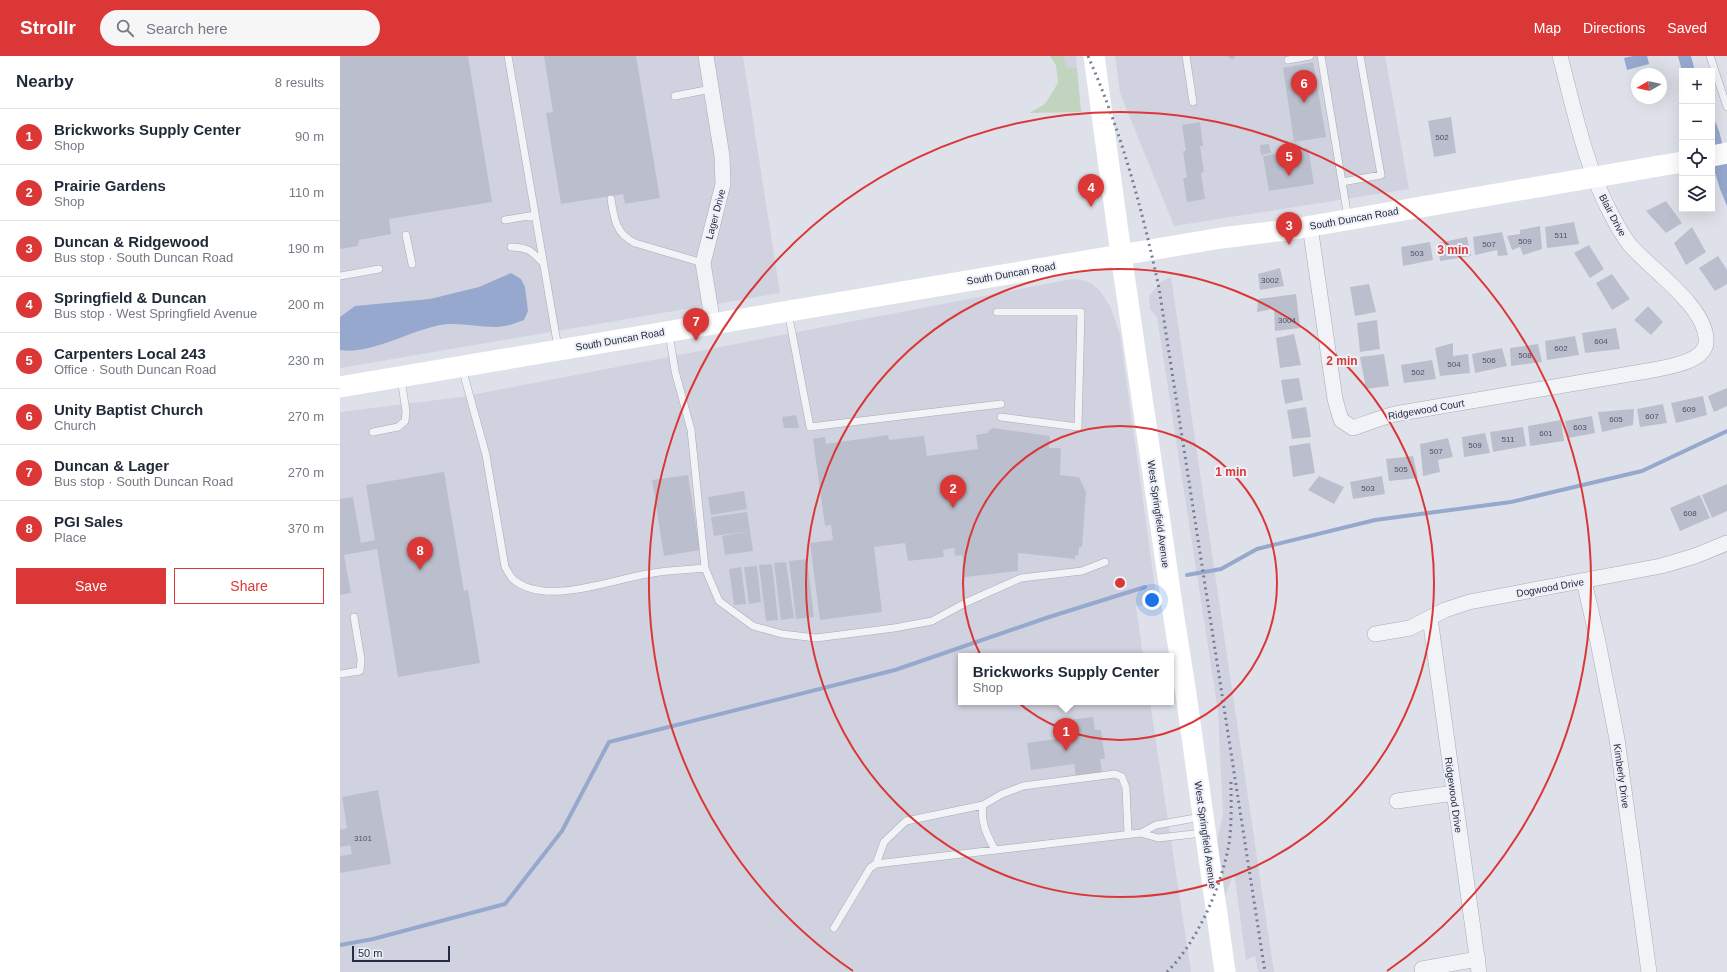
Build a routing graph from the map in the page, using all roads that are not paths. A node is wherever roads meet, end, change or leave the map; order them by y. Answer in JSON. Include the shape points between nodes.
{"nodes":[{"id":1,"x":508,"y":56,"type":"edge"},
{"id":2,"x":706,"y":56,"type":"edge"},
{"id":3,"x":1094,"y":56,"type":"edge"},
{"id":4,"x":1186,"y":56,"type":"edge"},
{"id":5,"x":1310,"y":56,"type":"edge"},
{"id":6,"x":1322,"y":56,"type":"edge"},
{"id":7,"x":1360,"y":56,"type":"edge"},
{"id":8,"x":1560,"y":56,"type":"edge"},
{"id":9,"x":1710,"y":56,"type":"edge"},
{"id":10,"x":1288,"y":60,"type":"dead end"},
{"id":11,"x":711,"y":89,"type":"junction"},
{"id":12,"x":675,"y":96,"type":"dead end"},
{"id":13,"x":1193,"y":102,"type":"dead end"},
{"id":14,"x":1727,"y":107,"type":"edge"},
{"id":15,"x":1679,"y":163,"type":"edge"},
{"id":16,"x":1595,"y":178,"type":"junction"},
{"id":17,"x":1342,"y":182,"type":"junction"},
{"id":18,"x":611,"y":199,"type":"dead end"},
{"id":19,"x":535,"y":215,"type":"junction"},
{"id":20,"x":1348,"y":218,"type":"junction"},
{"id":21,"x":505,"y":220,"type":"dead end"},
{"id":22,"x":1310,"y":226,"type":"junction"},
{"id":23,"x":406,"y":235,"type":"dead end"},
{"id":24,"x":511,"y":247,"type":"dead end"},
{"id":25,"x":1120,"y":254,"type":"junction"},
{"id":26,"x":703,"y":263,"type":"junction"},
{"id":27,"x":412,"y":264,"type":"dead end"},
{"id":28,"x":543,"y":264,"type":"junction"},
{"id":29,"x":379,"y":269,"type":"dead end"},
{"id":30,"x":340,"y":276,"type":"edge"},
{"id":31,"x":788,"y":311,"type":"junction"},
{"id":32,"x":998,"y":312,"type":"dead end"},
{"id":33,"x":713,"y":324,"type":"junction"},
{"id":34,"x":669,"y":331,"type":"junction"},
{"id":35,"x":1704,"y":349,"type":"joint"},
{"id":36,"x":558,"y":350,"type":"junction"},
{"id":37,"x":461,"y":366,"type":"junction"},
{"id":38,"x":401,"y":376,"type":"junction"},
{"id":39,"x":340,"y":387,"type":"edge"},
{"id":40,"x":1001,"y":404,"type":"dead end"},
{"id":41,"x":1001,"y":417,"type":"dead end"},
{"id":42,"x":373,"y":432,"type":"dead end"},
{"id":43,"x":1727,"y":543,"type":"edge"},
{"id":44,"x":1105,"y":562,"type":"dead end"},
{"id":45,"x":705,"y":568,"type":"junction"},
{"id":46,"x":1584,"y":581,"type":"junction"},
{"id":47,"x":354,"y":617,"type":"dead end"},
{"id":48,"x":1430,"y":618,"type":"junction"},
{"id":49,"x":1375,"y":634,"type":"dead end"},
{"id":50,"x":340,"y":674,"type":"edge"},
{"id":51,"x":1454,"y":793,"type":"junction"},
{"id":52,"x":1397,"y":801,"type":"dead end"},
{"id":53,"x":983,"y":805,"type":"junction"},
{"id":54,"x":1204,"y":825,"type":"junction"},
{"id":55,"x":1140,"y":833,"type":"junction"},
{"id":56,"x":1128,"y":834,"type":"junction"},
{"id":57,"x":995,"y":850,"type":"junction"},
{"id":58,"x":876,"y":864,"type":"junction"},
{"id":59,"x":834,"y":928,"type":"dead end"},
{"id":60,"x":1478,"y":966,"type":"edge"},
{"id":61,"x":1422,"y":969,"type":"dead end"},
{"id":62,"x":1225,"y":972,"type":"edge"},
{"id":63,"x":1649,"y":972,"type":"edge"}],
"edges":[{"from":1,"to":19,"type":"lane"},
{"from":2,"to":11,"type":"street","name":"Lager Drive"},
{"from":3,"to":25,"type":"main road","name":"West Springfield Avenue"},
{"from":4,"to":13,"type":"lane"},
{"from":5,"to":10,"type":"lane"},
{"from":6,"to":17,"type":"lane"},
{"from":7,"to":17,"type":"lane","via":[[1381,175]]},
{"from":8,"to":16,"type":"street","name":"Blair Drive"},
{"from":9,"to":14,"type":"lane"},
{"from":11,"to":12,"type":"lane"},
{"from":11,"to":26,"type":"street","name":"Lager Drive","via":[[722,156],[722,184]]},
{"from":15,"to":16,"type":"main road","name":"South Duncan Road"},
{"from":16,"to":20,"type":"main road","name":"South Duncan Road"},
{"from":16,"to":35,"type":"street","name":"Blair Drive","via":[[1622,235],[1696,311],[1706,337]]},
{"from":17,"to":20,"type":"lane"},
{"from":18,"to":26,"type":"lane","via":[[614,217],[626,239]]},
{"from":19,"to":21,"type":"lane"},
{"from":19,"to":28,"type":"lane"},
{"from":20,"to":22,"type":"main road","name":"South Duncan Road"},
{"from":22,"to":25,"type":"main road","name":"South Duncan Road"},
{"from":22,"to":35,"type":"street","name":"Ridgewood Court","via":[[1335,399],[1341,420],[1353,428],[1369,423],[1373,419],[1395,414],[1678,364],[1694,358]]},
{"from":23,"to":27,"type":"lane"},
{"from":24,"to":28,"type":"lane","via":[[525,248]]},
{"from":25,"to":31,"type":"main road","name":"South Duncan Road"},
{"from":25,"to":54,"type":"main road","name":"West Springfield Avenue"},
{"from":26,"to":33,"type":"street","name":"Lager Drive"},
{"from":28,"to":36,"type":"lane"},
{"from":29,"to":30,"type":"lane"},
{"from":31,"to":33,"type":"main road","name":"South Duncan Road"},
{"from":31,"to":40,"type":"lane","via":[[810,428]]},
{"from":32,"to":41,"type":"lane","via":[[1081,312],[1078,427]]},
{"from":33,"to":34,"type":"main road","name":"South Duncan Road"},
{"from":34,"to":36,"type":"main road","name":"South Duncan Road"},
{"from":34,"to":45,"type":"lane","via":[[675,371],[691,430]]},
{"from":36,"to":37,"type":"main road","name":"South Duncan Road"},
{"from":37,"to":38,"type":"main road","name":"South Duncan Road"},
{"from":37,"to":45,"type":"lane","via":[[486,455],[506,567],[512,579],[527,588],[555,591],[653,573]]},
{"from":38,"to":39,"type":"main road","name":"South Duncan Road"},
{"from":38,"to":42,"type":"lane","via":[[405,421],[398,428]]},
{"from":43,"to":46,"type":"street","name":"Dogwood Drive","via":[[1661,566]]},
{"from":44,"to":45,"type":"lane","via":[[1082,571],[1021,578],[932,621],[816,638],[782,634],[753,626],[719,601]]},
{"from":46,"to":48,"type":"street","name":"Dogwood Drive","via":[[1469,602]]},
{"from":46,"to":63,"type":"street","name":"Kimberly Drive","via":[[1617,739]]},
{"from":47,"to":50,"type":"lane","via":[[361,659],[360,671]]},
{"from":48,"to":49,"type":"street","name":"Dogwood Drive","via":[[1410,628]]},
{"from":48,"to":51,"type":"street","name":"Ridgewood Drive"},
{"from":51,"to":52,"type":"street"},
{"from":51,"to":60,"type":"street","name":"Ridgewood Drive"},
{"from":53,"to":56,"type":"lane","via":[[1023,786],[1115,774],[1122,777],[1126,788]]},
{"from":53,"to":57,"type":"lane","via":[[981,814],[984,829]]},
{"from":53,"to":58,"type":"lane","via":[[906,821],[884,842]]},
{"from":54,"to":55,"type":"lane","via":[[1156,825]]},
{"from":54,"to":55,"type":"lane","via":[[1158,838]]},
{"from":54,"to":62,"type":"main road","name":"West Springfield Avenue"},
{"from":55,"to":56,"type":"lane"},
{"from":56,"to":57,"type":"lane"},
{"from":57,"to":58,"type":"lane"},
{"from":58,"to":59,"type":"lane","via":[[870,868]]},
{"from":60,"to":61,"type":"street"}]}
